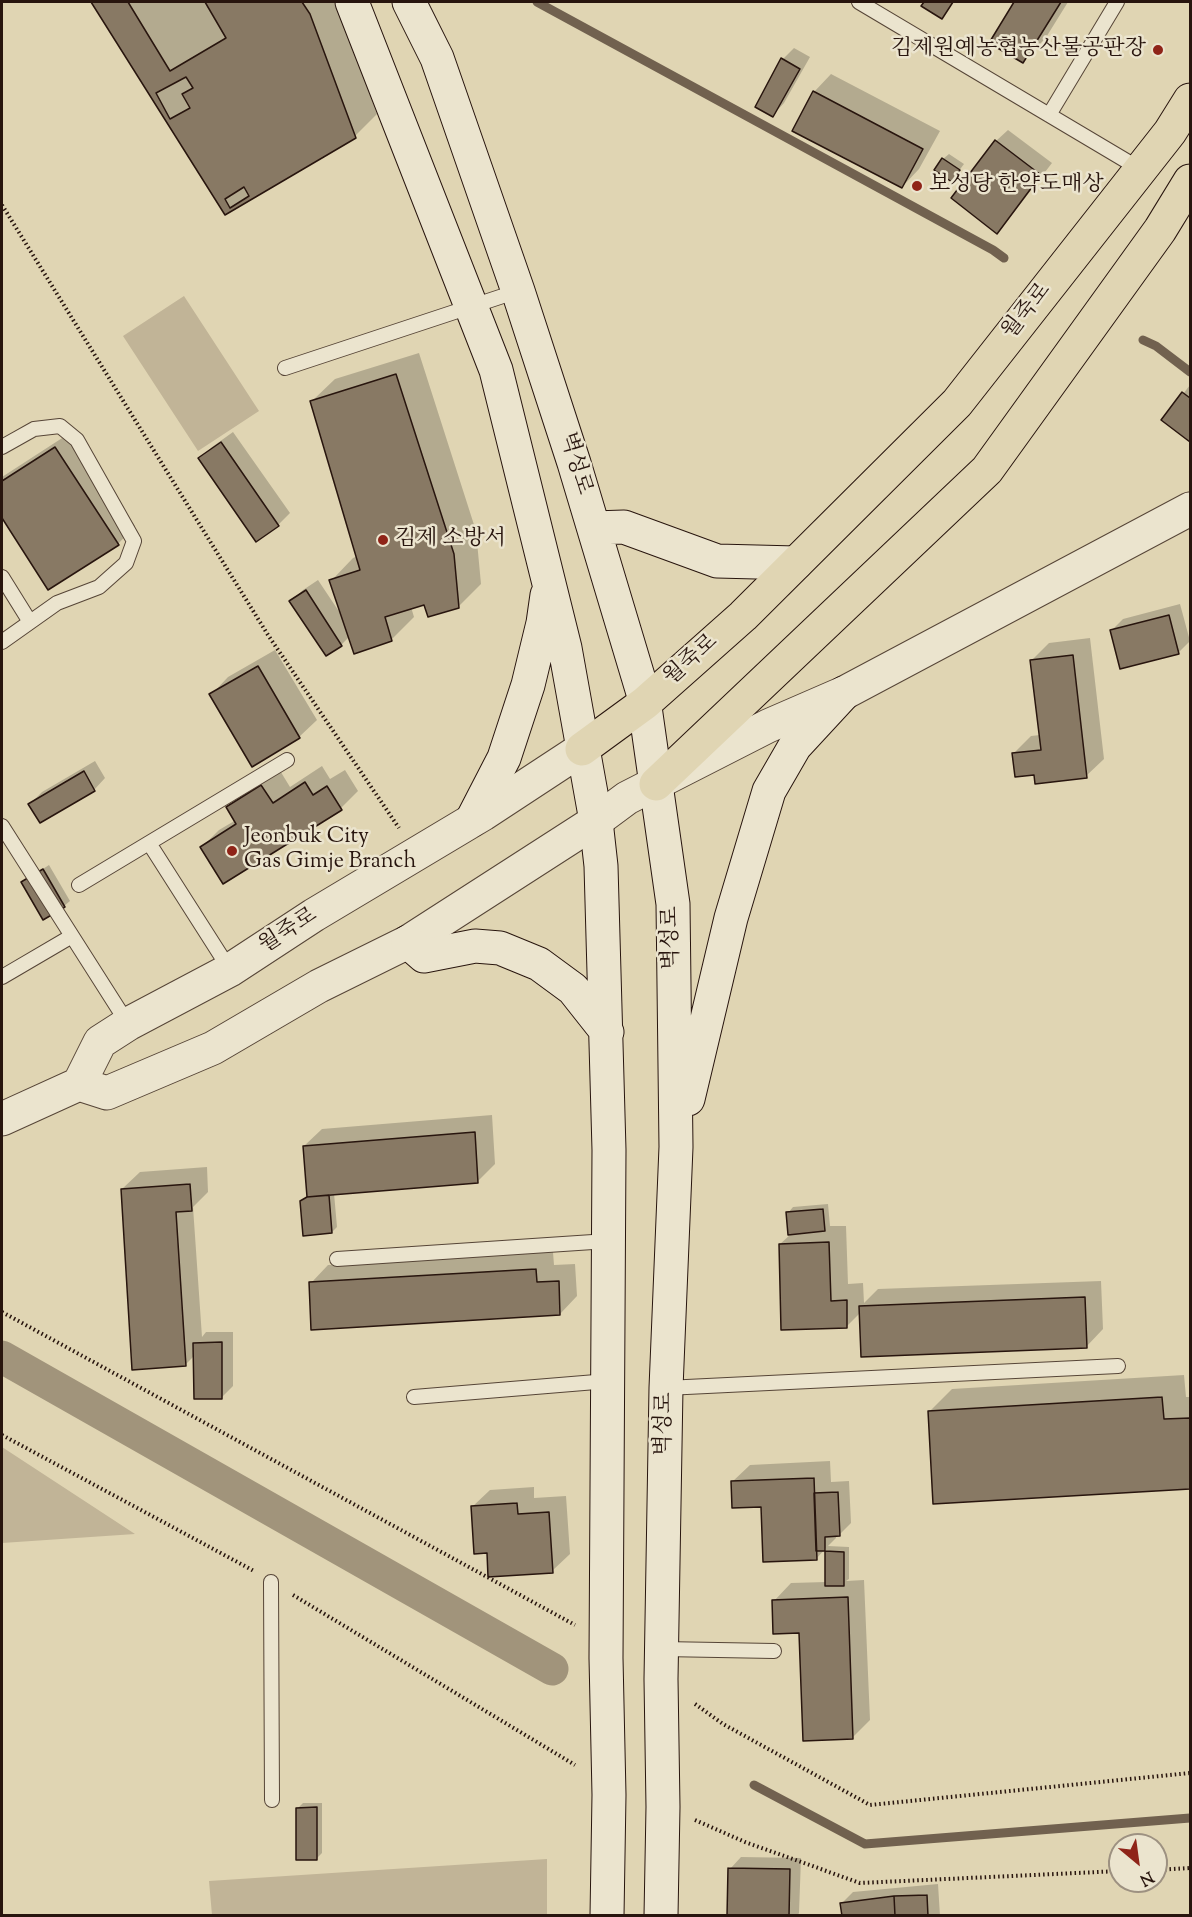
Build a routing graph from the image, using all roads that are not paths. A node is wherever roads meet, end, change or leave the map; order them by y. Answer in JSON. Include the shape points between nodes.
{"nodes":[{"id":1,"x":352,"y":2,"type":"edge"},
{"id":2,"x":410,"y":2,"type":"edge"},
{"id":3,"x":859,"y":2,"type":"edge"},
{"id":4,"x":1117,"y":2,"type":"edge"},
{"id":5,"x":1191,"y":100,"type":"edge"},
{"id":6,"x":1049,"y":115,"type":"junction"},
{"id":7,"x":1140,"y":169,"type":"junction"},
{"id":8,"x":1191,"y":181,"type":"edge"},
{"id":9,"x":518,"y":291,"type":"junction"},
{"id":10,"x":471,"y":308,"type":"junction"},
{"id":11,"x":285,"y":368,"type":"dead end"},
{"id":12,"x":2,"y":447,"type":"edge"},
{"id":13,"x":1191,"y":509,"type":"edge"},
{"id":14,"x":594,"y":528,"type":"junction"},
{"id":15,"x":796,"y":563,"type":"junction"},
{"id":16,"x":2,"y":577,"type":"edge"},
{"id":17,"x":548,"y":581,"type":"junction"},
{"id":18,"x":30,"y":622,"type":"junction"},
{"id":19,"x":2,"y":642,"type":"edge"},
{"id":20,"x":844,"y":693,"type":"junction"},
{"id":21,"x":645,"y":703,"type":"junction"},
{"id":22,"x":582,"y":749,"type":"junction"},
{"id":23,"x":287,"y":760,"type":"dead end"},
{"id":24,"x":656,"y":784,"type":"junction"},
{"id":25,"x":472,"y":820,"type":"junction"},
{"id":26,"x":596,"y":821,"type":"junction"},
{"id":27,"x":2,"y":826,"type":"edge"},
{"id":28,"x":149,"y":843,"type":"junction"},
{"id":29,"x":79,"y":885,"type":"dead end"},
{"id":30,"x":72,"y":936,"type":"junction"},
{"id":31,"x":408,"y":942,"type":"junction"},
{"id":32,"x":230,"y":970,"type":"junction"},
{"id":33,"x":2,"y":977,"type":"edge"},
{"id":34,"x":128,"y":1024,"type":"junction"},
{"id":35,"x":607,"y":1032,"type":"junction"},
{"id":36,"x":79,"y":1084,"type":"junction"},
{"id":37,"x":2,"y":1119,"type":"edge"},
{"id":38,"x":676,"y":1147,"type":"junction"},
{"id":39,"x":608,"y":1241,"type":"junction"},
{"id":40,"x":337,"y":1259,"type":"dead end"},
{"id":41,"x":1118,"y":1366,"type":"dead end"},
{"id":42,"x":608,"y":1381,"type":"junction"},
{"id":43,"x":666,"y":1388,"type":"junction"},
{"id":44,"x":414,"y":1397,"type":"dead end"},
{"id":45,"x":271,"y":1582,"type":"road end"},
{"id":46,"x":774,"y":1651,"type":"dead end"},
{"id":47,"x":662,"y":1664,"type":"junction"},
{"id":48,"x":272,"y":1800,"type":"dead end"},
{"id":49,"x":607,"y":1916,"type":"edge"},
{"id":50,"x":661,"y":1916,"type":"edge"}],
"edges":[{"from":1,"to":10,"type":"main road"},
{"from":2,"to":9,"type":"main road","name":"벽성로","via":[[437,58]]},
{"from":3,"to":6,"type":"lane"},
{"from":4,"to":6,"type":"lane"},
{"from":5,"to":7,"type":"main road","name":"월죽로"},
{"from":6,"to":7,"type":"lane"},
{"from":7,"to":15,"type":"main road","name":"월죽로","via":[[957,403]]},
{"from":8,"to":24,"type":"main road","via":[[987,470]]},
{"from":9,"to":10,"type":"lane"},
{"from":9,"to":14,"type":"main road","name":"벽성로"},
{"from":10,"to":11,"type":"lane"},
{"from":10,"to":17,"type":"main road","via":[[496,370]]},
{"from":12,"to":18,"type":"lane","via":[[34,429],[60,426],[77,440],[134,541],[126,562],[99,587],[57,603]]},
{"from":13,"to":20,"type":"main road"},
{"from":14,"to":15,"type":"main road","via":[[624,527],[717,561]]},
{"from":14,"to":21,"type":"main road","name":"벽성로"},
{"from":15,"to":21,"type":"main road","name":"월죽로"},
{"from":16,"to":18,"type":"lane"},
{"from":17,"to":22,"type":"main road","via":[[565,648]]},
{"from":17,"to":25,"type":"main road","via":[[543,623],[528,685],[504,759]]},
{"from":18,"to":19,"type":"lane"},
{"from":20,"to":24,"type":"main road","via":[[768,726]]},
{"from":20,"to":38,"type":"main road","via":[[795,746],[769,792],[731,918]]},
{"from":21,"to":22,"type":"main road","name":"월죽로"},
{"from":21,"to":24,"type":"main road","name":"벽성로"},
{"from":22,"to":25,"type":"main road","name":"월죽로"},
{"from":22,"to":26,"type":"main road"},
{"from":23,"to":28,"type":"lane"},
{"from":24,"to":26,"type":"main road","via":[[627,798]]},
{"from":24,"to":38,"type":"main road","name":"벽성로","via":[[673,904]]},
{"from":25,"to":32,"type":"main road","name":"월죽로"},
{"from":26,"to":31,"type":"main road"},
{"from":26,"to":35,"type":"main road","via":[[602,866]]},
{"from":27,"to":30,"type":"lane"},
{"from":28,"to":29,"type":"lane"},
{"from":28,"to":32,"type":"lane"},
{"from":30,"to":33,"type":"lane"},
{"from":30,"to":34,"type":"lane"},
{"from":31,"to":35,"type":"main road","via":[[424,956],[475,946],[500,948],[539,964],[573,989]]},
{"from":31,"to":36,"type":"main road","via":[[319,986],[213,1048],[107,1093]]},
{"from":32,"to":34,"type":"main road","name":"월죽로"},
{"from":34,"to":36,"type":"main road","name":"월죽로","via":[[100,1042]]},
{"from":35,"to":39,"type":"main road"},
{"from":36,"to":37,"type":"main road"},
{"from":38,"to":43,"type":"main road","name":"벽성로"},
{"from":39,"to":40,"type":"lane"},
{"from":39,"to":42,"type":"main road"},
{"from":41,"to":43,"type":"lane"},
{"from":42,"to":44,"type":"lane"},
{"from":42,"to":49,"type":"main road"},
{"from":43,"to":47,"type":"main road","name":"벽성로"},
{"from":45,"to":48,"type":"lane"},
{"from":46,"to":47,"type":"lane"},
{"from":47,"to":50,"type":"main road","name":"벽성로"}]}
